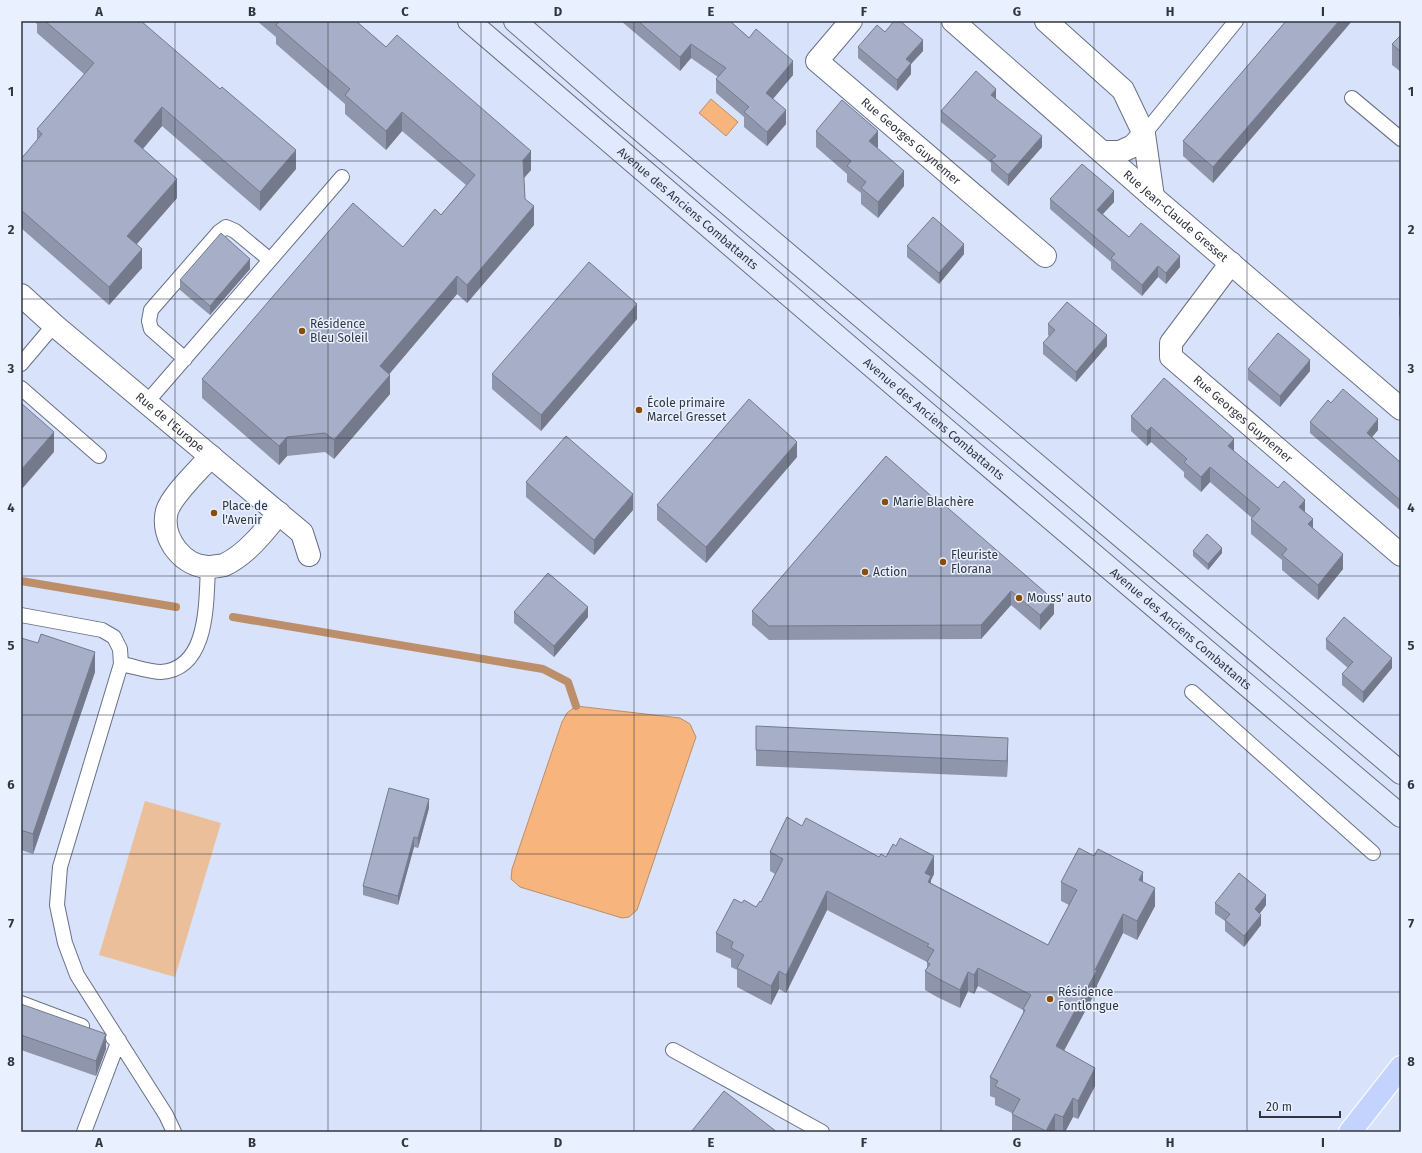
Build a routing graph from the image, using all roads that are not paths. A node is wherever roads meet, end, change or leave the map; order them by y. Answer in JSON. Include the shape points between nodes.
{"nodes":[{"id":1,"x":469,"y":21,"type":"edge"},
{"id":2,"x":515,"y":21,"type":"edge"},
{"id":3,"x":851,"y":21,"type":"edge"},
{"id":4,"x":953,"y":21,"type":"edge"},
{"id":5,"x":1046,"y":21,"type":"edge"},
{"id":6,"x":1236,"y":21,"type":"edge"},
{"id":7,"x":1352,"y":98,"type":"dead end"},
{"id":8,"x":1144,"y":134,"type":"junction"},
{"id":9,"x":1401,"y":139,"type":"edge"},
{"id":10,"x":1102,"y":152,"type":"junction"},
{"id":11,"x":342,"y":177,"type":"dead end"},
{"id":12,"x":1153,"y":197,"type":"junction"},
{"id":13,"x":1046,"y":256,"type":"dead end"},
{"id":14,"x":270,"y":260,"type":"junction"},
{"id":15,"x":1231,"y":263,"type":"junction"},
{"id":16,"x":21,"y":295,"type":"edge"},
{"id":17,"x":54,"y":325,"type":"junction"},
{"id":18,"x":185,"y":359,"type":"junction"},
{"id":19,"x":21,"y":364,"type":"edge"},
{"id":20,"x":21,"y":388,"type":"edge"},
{"id":21,"x":147,"y":402,"type":"junction"},
{"id":22,"x":1401,"y":409,"type":"edge"},
{"id":23,"x":99,"y":456,"type":"dead end"},
{"id":24,"x":211,"y":456,"type":"junction"},
{"id":25,"x":279,"y":512,"type":"junction"},
{"id":26,"x":310,"y":555,"type":"dead end"},
{"id":27,"x":1401,"y":555,"type":"edge"},
{"id":28,"x":208,"y":567,"type":"junction"},
{"id":29,"x":21,"y":615,"type":"edge"},
{"id":30,"x":121,"y":664,"type":"junction"},
{"id":31,"x":1192,"y":692,"type":"dead end"},
{"id":32,"x":1401,"y":773,"type":"edge"},
{"id":33,"x":1401,"y":816,"type":"edge"},
{"id":34,"x":1373,"y":853,"type":"dead end"},
{"id":35,"x":21,"y":1003,"type":"edge"},
{"id":36,"x":119,"y":1040,"type":"junction"},
{"id":37,"x":673,"y":1050,"type":"dead end"},
{"id":38,"x":1401,"y":1066,"type":"edge"},
{"id":39,"x":84,"y":1132,"type":"edge"},
{"id":40,"x":174,"y":1132,"type":"edge"},
{"id":41,"x":822,"y":1132,"type":"edge"},
{"id":42,"x":1350,"y":1132,"type":"edge"}],
"edges":[{"from":1,"to":33,"type":"main road","name":"Avenue des Anciens Combattants"},
{"from":2,"to":32,"type":"main road"},
{"from":3,"to":13,"type":"street","name":"Rue Georges Guynemer","via":[[817,61]]},
{"from":4,"to":10,"type":"street","name":"Rue Jean-Claude Gresset"},
{"from":5,"to":8,"type":"street","via":[[1123,90]]},
{"from":6,"to":8,"type":"lane"},
{"from":7,"to":9,"type":"lane"},
{"from":8,"to":10,"type":"street","via":[[1133,146],[1120,152]]},
{"from":8,"to":12,"type":"street"},
{"from":10,"to":12,"type":"street","name":"Rue Jean-Claude Gresset"},
{"from":11,"to":14,"type":"lane"},
{"from":12,"to":15,"type":"street","name":"Rue Jean-Claude Gresset"},
{"from":14,"to":18,"type":"lane"},
{"from":14,"to":18,"type":"lane","via":[[226,227],[151,310],[151,329]]},
{"from":15,"to":22,"type":"street","name":"Rue Jean-Claude Gresset"},
{"from":15,"to":27,"type":"street","name":"Rue Georges Guynemer","via":[[1171,342],[1171,358]]},
{"from":16,"to":17,"type":"street","name":"Rue de l'Europe"},
{"from":17,"to":19,"type":"lane"},
{"from":17,"to":21,"type":"street","name":"Rue de l'Europe"},
{"from":18,"to":21,"type":"lane"},
{"from":20,"to":23,"type":"lane"},
{"from":21,"to":24,"type":"street","name":"Rue de l'Europe"},
{"from":24,"to":25,"type":"street","name":"Rue de l'Europe"},
{"from":24,"to":28,"type":"street","via":[[173,499],[167,511],[167,527],[171,542],[181,555],[195,564]]},
{"from":25,"to":26,"type":"street","name":"Rue de l'Europe","via":[[302,533]]},
{"from":25,"to":28,"type":"street","via":[[267,529],[238,557],[223,566]]},
{"from":28,"to":30,"type":"lane","via":[[205,614],[199,642],[190,658],[175,670],[160,672]]},
{"from":29,"to":30,"type":"lane","via":[[102,630],[114,638],[120,649]]},
{"from":30,"to":36,"type":"lane","via":[[60,867],[56,905],[65,943],[77,975]]},
{"from":31,"to":34,"type":"lane"},
{"from":35,"to":36,"type":"lane"},
{"from":36,"to":39,"type":"lane"},
{"from":36,"to":40,"type":"lane"},
{"from":37,"to":41,"type":"lane"},
{"from":38,"to":42,"type":"main road"}]}
